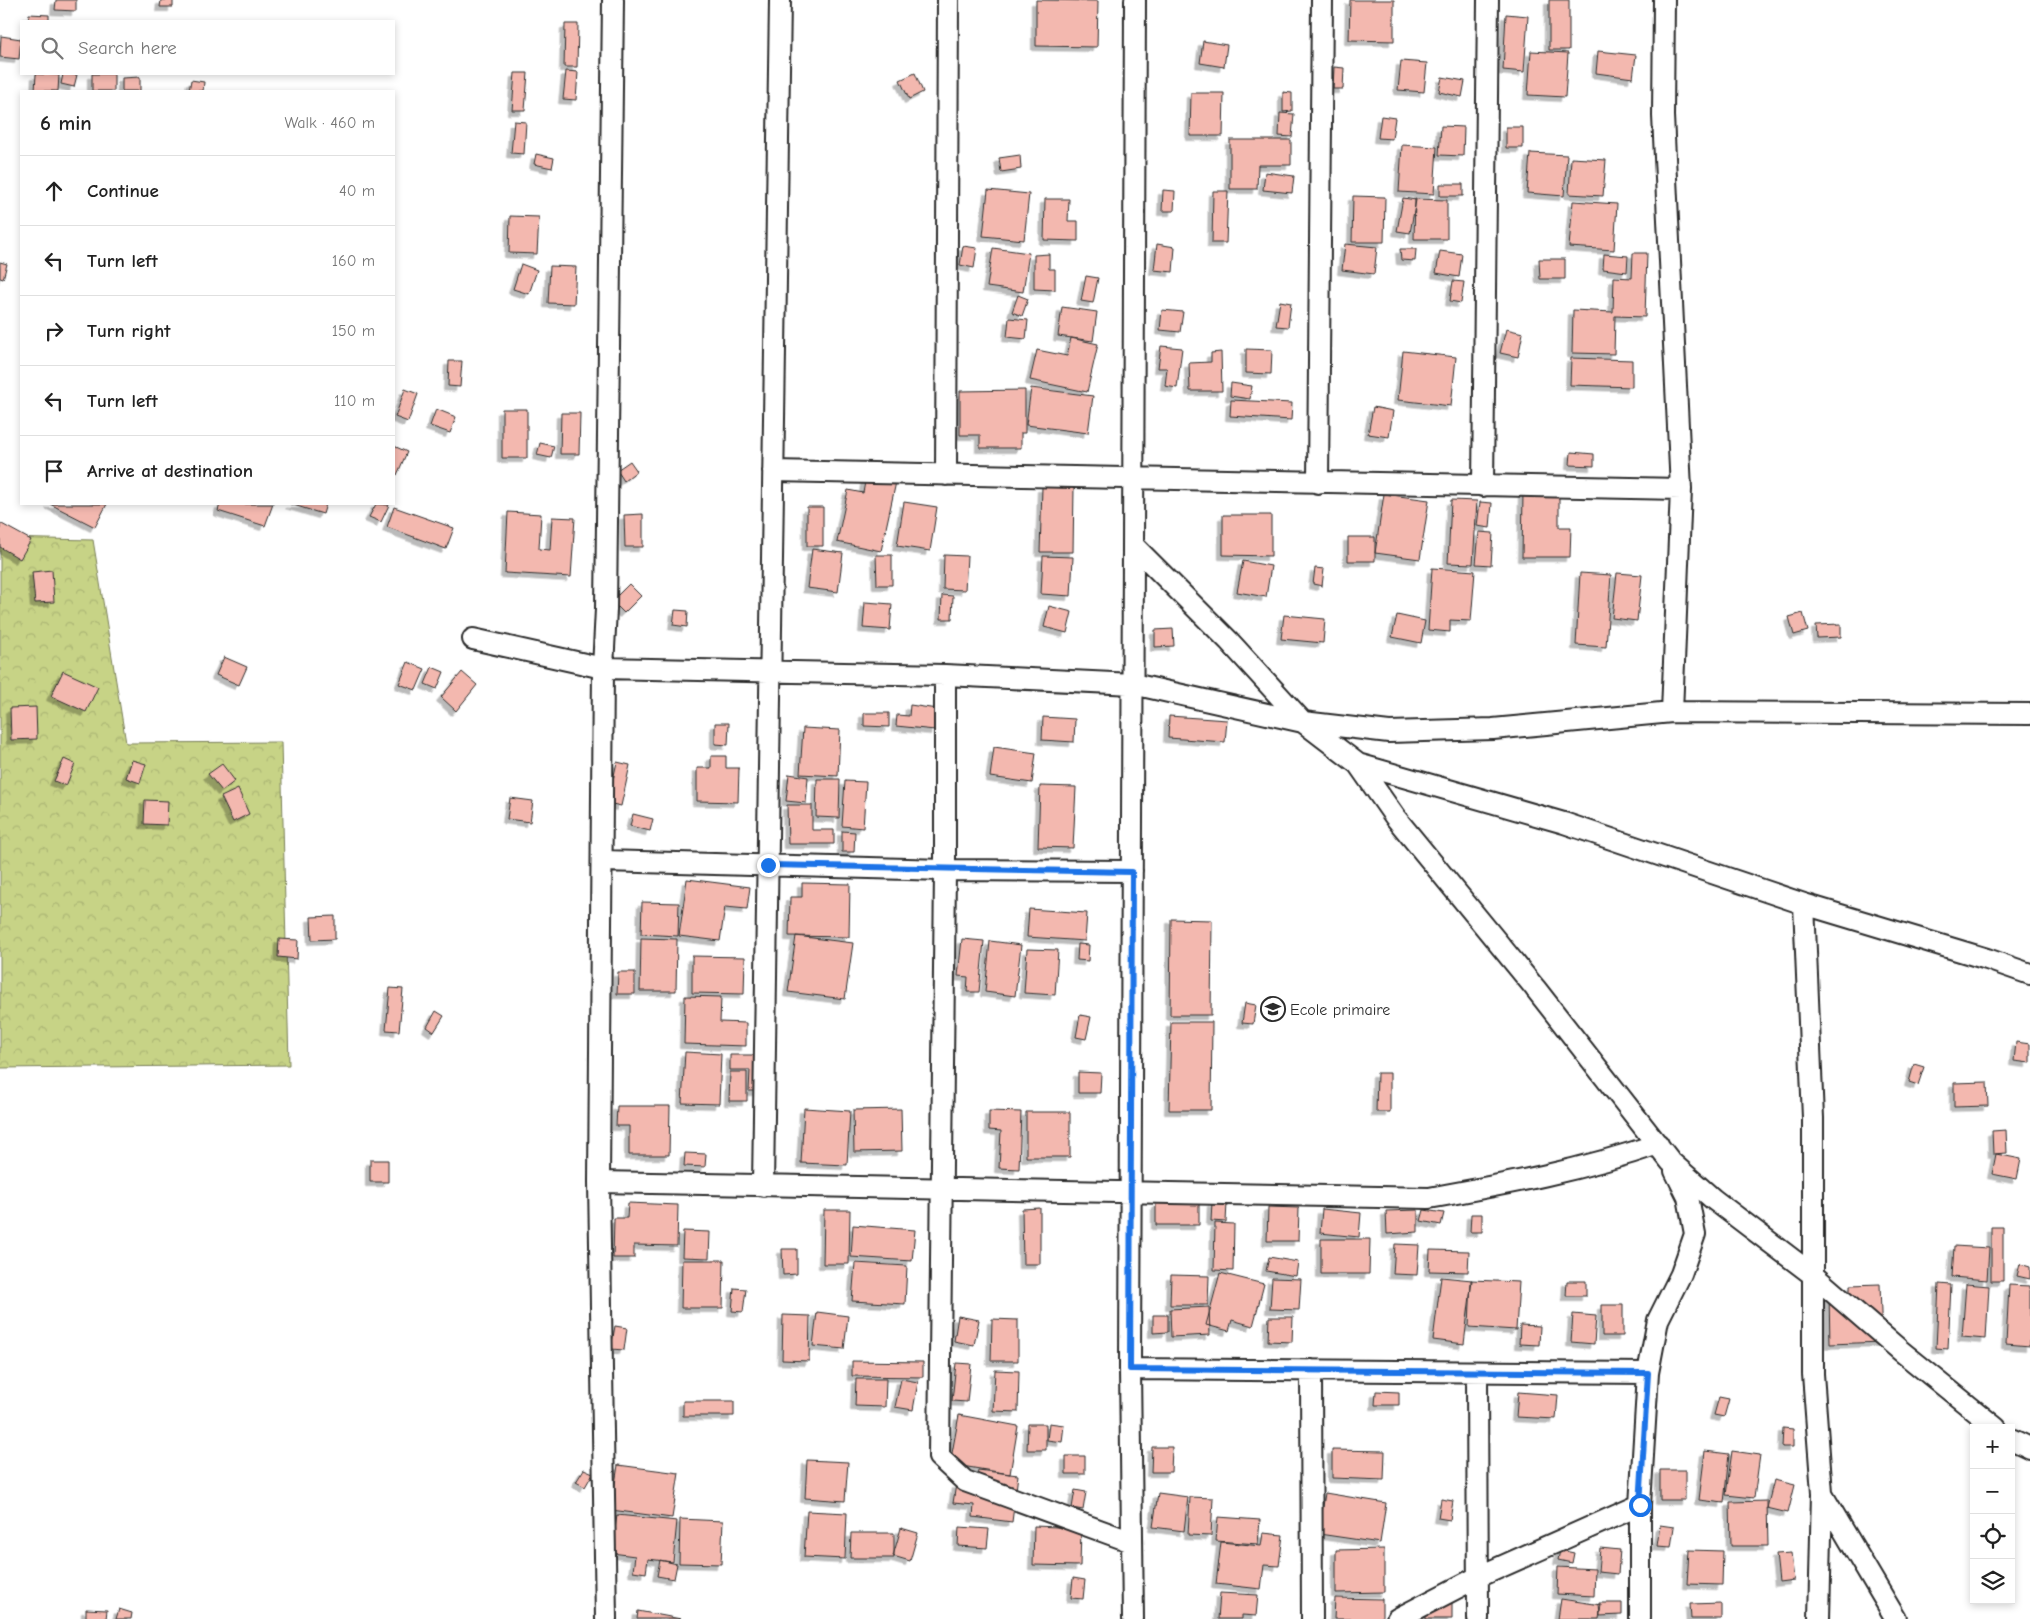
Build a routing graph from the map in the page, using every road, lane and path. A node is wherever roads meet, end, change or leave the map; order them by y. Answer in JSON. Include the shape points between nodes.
{"nodes":[{"id":1,"x":613,"y":0,"type":"edge"},
{"id":2,"x":780,"y":0,"type":"edge"},
{"id":3,"x":948,"y":0,"type":"edge"},
{"id":4,"x":1135,"y":0,"type":"edge"},
{"id":5,"x":1322,"y":0,"type":"edge"},
{"id":6,"x":1488,"y":0,"type":"edge"},
{"id":7,"x":1664,"y":0,"type":"edge"},
{"id":8,"x":774,"y":471,"type":"junction"},
{"id":9,"x":946,"y":475,"type":"junction"},
{"id":10,"x":1133,"y":479,"type":"junction"},
{"id":11,"x":1318,"y":483,"type":"junction"},
{"id":12,"x":1483,"y":486,"type":"junction"},
{"id":13,"x":1681,"y":489,"type":"junction"},
{"id":14,"x":1133,"y":545,"type":"junction"},
{"id":15,"x":473,"y":639,"type":"dead end"},
{"id":16,"x":603,"y":668,"type":"junction"},
{"id":17,"x":770,"y":671,"type":"junction"},
{"id":18,"x":945,"y":675,"type":"junction"},
{"id":19,"x":1133,"y":684,"type":"junction"},
{"id":20,"x":1672,"y":712,"type":"junction"},
{"id":21,"x":2030,"y":714,"type":"edge"},
{"id":22,"x":1303,"y":722,"type":"junction"},
{"id":23,"x":1358,"y":764,"type":"junction"},
{"id":24,"x":603,"y":861,"type":"junction"},
{"id":25,"x":768,"y":865,"type":"junction"},
{"id":26,"x":945,"y":870,"type":"junction"},
{"id":27,"x":1132,"y":872,"type":"junction"},
{"id":28,"x":1804,"y":904,"type":"junction"},
{"id":29,"x":2030,"y":974,"type":"edge"},
{"id":30,"x":1658,"y":1144,"type":"junction"},
{"id":31,"x":1672,"y":1162,"type":"junction"},
{"id":32,"x":599,"y":1182,"type":"junction"},
{"id":33,"x":763,"y":1186,"type":"junction"},
{"id":34,"x":943,"y":1188,"type":"junction"},
{"id":35,"x":1131,"y":1191,"type":"junction"},
{"id":36,"x":1813,"y":1275,"type":"junction"},
{"id":37,"x":1130,"y":1369,"type":"junction"},
{"id":38,"x":1311,"y":1370,"type":"junction"},
{"id":39,"x":1477,"y":1372,"type":"junction"},
{"id":40,"x":1648,"y":1373,"type":"junction"},
{"id":41,"x":1991,"y":1424,"type":"edge"},
{"id":42,"x":2015,"y":1441,"type":"edge"},
{"id":43,"x":2030,"y":1448,"type":"edge"},
{"id":44,"x":1822,"y":1493,"type":"junction"},
{"id":45,"x":1640,"y":1505,"type":"junction"},
{"id":46,"x":1132,"y":1542,"type":"junction"},
{"id":47,"x":1478,"y":1577,"type":"junction"},
{"id":48,"x":606,"y":1619,"type":"edge"},
{"id":49,"x":1133,"y":1619,"type":"edge"},
{"id":50,"x":1312,"y":1619,"type":"edge"},
{"id":51,"x":1397,"y":1619,"type":"edge"},
{"id":52,"x":1478,"y":1619,"type":"edge"},
{"id":53,"x":1640,"y":1619,"type":"edge"},
{"id":54,"x":1819,"y":1619,"type":"edge"},
{"id":55,"x":1896,"y":1619,"type":"edge"}],
"edges":[{"from":1,"to":16,"type":"street"},
{"from":2,"to":8,"type":"street"},
{"from":3,"to":9,"type":"street"},
{"from":4,"to":10,"type":"street"},
{"from":5,"to":11,"type":"street"},
{"from":6,"to":12,"type":"street"},
{"from":7,"to":13,"type":"street","via":[[1663,116]]},
{"from":8,"to":9,"type":"street"},
{"from":8,"to":17,"type":"street"},
{"from":9,"to":10,"type":"street"},
{"from":10,"to":11,"type":"street"},
{"from":10,"to":14,"type":"street"},
{"from":11,"to":12,"type":"street"},
{"from":12,"to":13,"type":"street"},
{"from":13,"to":20,"type":"street"},
{"from":14,"to":19,"type":"street"},
{"from":14,"to":22,"type":"street","via":[[1229,641]]},
{"from":15,"to":16,"type":"street"},
{"from":16,"to":17,"type":"street"},
{"from":16,"to":24,"type":"street"},
{"from":17,"to":18,"type":"street"},
{"from":17,"to":25,"type":"street"},
{"from":18,"to":19,"type":"street"},
{"from":18,"to":26,"type":"street"},
{"from":19,"to":22,"type":"street"},
{"from":19,"to":27,"type":"street"},
{"from":20,"to":21,"type":"street"},
{"from":20,"to":22,"type":"street","via":[[1434,732],[1389,732]]},
{"from":22,"to":23,"type":"street"},
{"from":23,"to":28,"type":"street","via":[[1564,823]]},
{"from":23,"to":30,"type":"street","via":[[1395,818],[1536,988]]},
{"from":24,"to":25,"type":"street"},
{"from":24,"to":32,"type":"street"},
{"from":25,"to":26,"type":"street"},
{"from":25,"to":33,"type":"street"},
{"from":26,"to":27,"type":"street"},
{"from":26,"to":34,"type":"street"},
{"from":27,"to":35,"type":"street"},
{"from":28,"to":29,"type":"street"},
{"from":28,"to":36,"type":"street","via":[[1814,1118]]},
{"from":30,"to":31,"type":"street"},
{"from":30,"to":35,"type":"street","via":[[1545,1176],[1429,1198]]},
{"from":31,"to":36,"type":"street","via":[[1713,1199]]},
{"from":31,"to":40,"type":"street","via":[[1688,1197],[1695,1234],[1681,1274],[1658,1320]]},
{"from":32,"to":33,"type":"street"},
{"from":32,"to":48,"type":"street"},
{"from":33,"to":34,"type":"street"},
{"from":34,"to":35,"type":"street"},
{"from":34,"to":46,"type":"street","via":[[939,1457],[966,1481]]},
{"from":35,"to":37,"type":"street"},
{"from":36,"to":41,"type":"street","via":[[1901,1352]]},
{"from":36,"to":44,"type":"street","via":[[1813,1374]]},
{"from":37,"to":38,"type":"street"},
{"from":37,"to":46,"type":"street"},
{"from":38,"to":39,"type":"street"},
{"from":38,"to":50,"type":"street"},
{"from":39,"to":40,"type":"street"},
{"from":39,"to":47,"type":"street"},
{"from":40,"to":45,"type":"street"},
{"from":42,"to":43,"type":"street"},
{"from":44,"to":54,"type":"street"},
{"from":44,"to":55,"type":"street"},
{"from":45,"to":47,"type":"street"},
{"from":45,"to":53,"type":"street"},
{"from":46,"to":49,"type":"street"},
{"from":47,"to":51,"type":"street"},
{"from":47,"to":52,"type":"street"}]}
